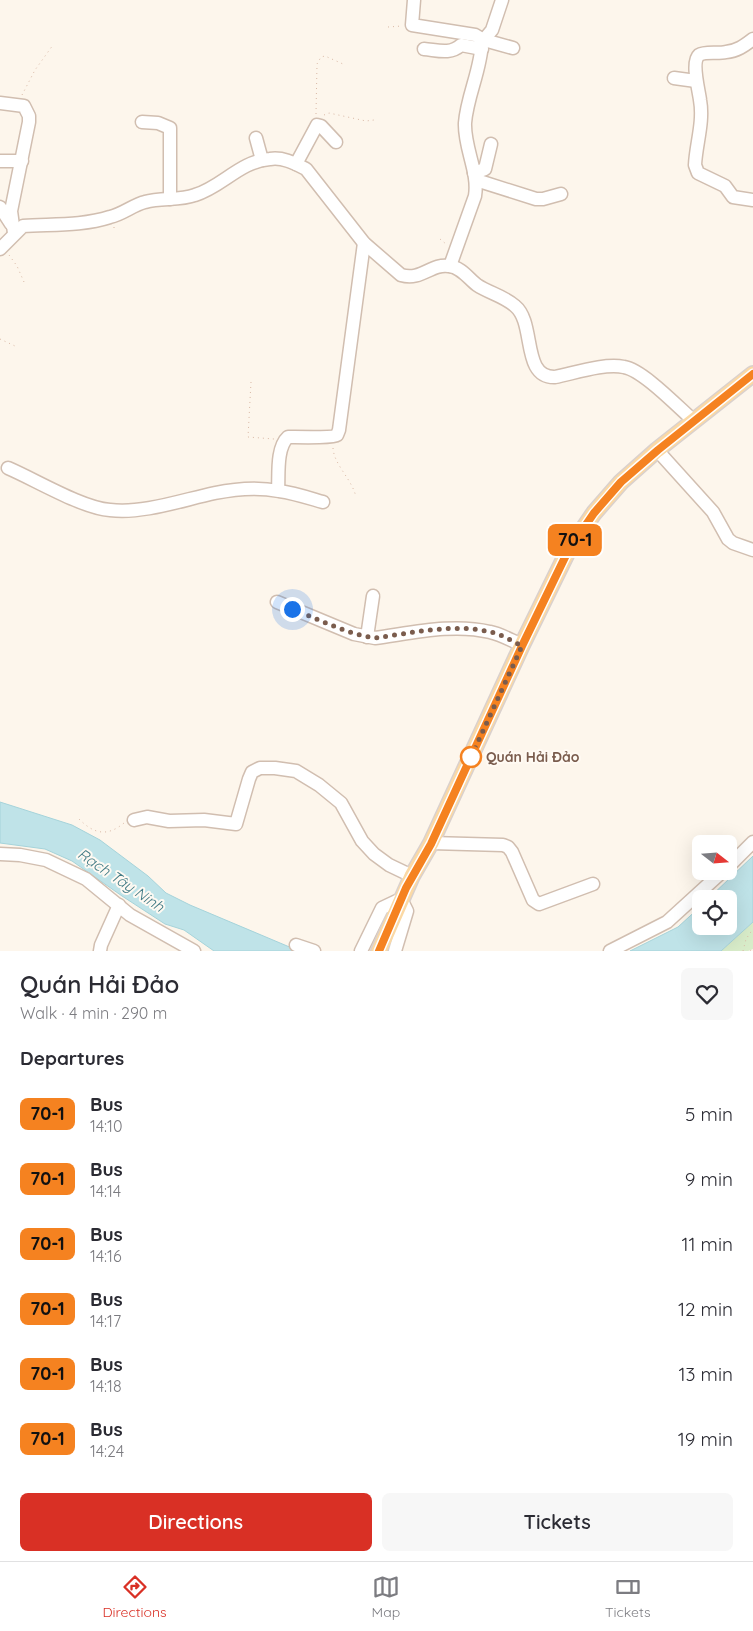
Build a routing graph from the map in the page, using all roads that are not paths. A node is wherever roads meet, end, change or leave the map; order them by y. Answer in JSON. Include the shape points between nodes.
{"nodes":[{"id":1,"x":414,"y":0,"type":"edge"},
{"id":2,"x":502,"y":0,"type":"edge"},
{"id":3,"x":753,"y":39,"type":"edge"},
{"id":4,"x":482,"y":44,"type":"junction"},
{"id":5,"x":513,"y":48,"type":"dead end"},
{"id":6,"x":424,"y":49,"type":"dead end"},
{"id":7,"x":674,"y":78,"type":"dead end"},
{"id":8,"x":696,"y":81,"type":"junction"},
{"id":9,"x":0,"y":103,"type":"edge"},
{"id":10,"x":142,"y":122,"type":"dead end"},
{"id":11,"x":256,"y":138,"type":"dead end"},
{"id":12,"x":336,"y":142,"type":"dead end"},
{"id":13,"x":491,"y":144,"type":"dead end"},
{"id":14,"x":262,"y":160,"type":"junction"},
{"id":15,"x":0,"y":161,"type":"edge"},
{"id":16,"x":22,"y":161,"type":"junction"},
{"id":17,"x":296,"y":164,"type":"junction"},
{"id":18,"x":475,"y":177,"type":"junction"},
{"id":19,"x":561,"y":194,"type":"dead end"},
{"id":20,"x":170,"y":199,"type":"junction"},
{"id":21,"x":753,"y":200,"type":"edge"},
{"id":22,"x":6,"y":219,"type":"edge"},
{"id":23,"x":364,"y":244,"type":"junction"},
{"id":24,"x":1,"y":248,"type":"edge"},
{"id":25,"x":450,"y":266,"type":"junction"},
{"id":26,"x":751,"y":380,"type":"edge"},
{"id":27,"x":694,"y":421,"type":"junction"},
{"id":28,"x":658,"y":450,"type":"junction"},
{"id":29,"x":8,"y":468,"type":"dead end"},
{"id":30,"x":278,"y":490,"type":"junction"},
{"id":31,"x":323,"y":502,"type":"dead end"},
{"id":32,"x":753,"y":550,"type":"edge"},
{"id":33,"x":373,"y":596,"type":"dead end"},
{"id":34,"x":277,"y":602,"type":"dead end"},
{"id":35,"x":367,"y":637,"type":"junction"},
{"id":36,"x":522,"y":646,"type":"junction"},
{"id":37,"x":134,"y":820,"type":"road end"},
{"id":38,"x":753,"y":842,"type":"edge"},
{"id":39,"x":431,"y":844,"type":"junction"},
{"id":40,"x":0,"y":854,"type":"edge"},
{"id":41,"x":738,"y":857,"type":"edge"},
{"id":42,"x":412,"y":876,"type":"junction"},
{"id":43,"x":713,"y":880,"type":"edge"},
{"id":44,"x":593,"y":884,"type":"dead end"},
{"id":45,"x":401,"y":899,"type":"junction"},
{"id":46,"x":119,"y":905,"type":"junction"},
{"id":47,"x":296,"y":945,"type":"dead end"},
{"id":48,"x":100,"y":951,"type":"edge"},
{"id":49,"x":194,"y":951,"type":"edge"},
{"id":50,"x":314,"y":951,"type":"edge"},
{"id":51,"x":361,"y":951,"type":"edge"},
{"id":52,"x":379,"y":951,"type":"edge"},
{"id":53,"x":395,"y":951,"type":"edge"},
{"id":54,"x":610,"y":951,"type":"edge"}],
"edges":[{"from":1,"to":4,"type":"street","via":[[412,25],[475,34]]},
{"from":2,"to":4,"type":"street","via":[[492,30]]},
{"from":3,"to":8,"type":"street","via":[[737,50],[699,55]]},
{"from":4,"to":5,"type":"street"},
{"from":4,"to":6,"type":"street","via":[[462,45],[448,52]]},
{"from":4,"to":18,"type":"street","via":[[465,124]]},
{"from":7,"to":8,"type":"street"},
{"from":8,"to":21,"type":"street","via":[[702,110],[696,169],[725,186],[733,197]]},
{"from":9,"to":16,"type":"street","via":[[24,106],[29,116]]},
{"from":10,"to":20,"type":"street","via":[[170,128]]},
{"from":11,"to":14,"type":"street"},
{"from":12,"to":17,"type":"street","via":[[316,122]]},
{"from":13,"to":18,"type":"street","via":[[485,169]]},
{"from":14,"to":17,"type":"street","via":[[283,159]]},
{"from":14,"to":20,"type":"street","via":[[202,193]]},
{"from":15,"to":16,"type":"street"},
{"from":16,"to":22,"type":"street","via":[[11,211]]},
{"from":17,"to":23,"type":"street","via":[[306,169]]},
{"from":18,"to":19,"type":"street","via":[[536,199]]},
{"from":18,"to":25,"type":"street","via":[[475,196]]},
{"from":20,"to":22,"type":"street","via":[[144,202],[112,217],[89,222],[22,226]]},
{"from":22,"to":24,"type":"street"},
{"from":23,"to":25,"type":"street","via":[[401,275],[417,276],[440,266]]},
{"from":23,"to":30,"type":"street","via":[[338,435],[288,437],[284,440]]},
{"from":25,"to":27,"type":"street","via":[[515,305],[521,312],[533,360],[541,374],[555,377],[610,366],[625,367],[653,385]]},
{"from":26,"to":27,"type":"main road"},
{"from":27,"to":28,"type":"main road"},
{"from":28,"to":32,"type":"street","via":[[713,512],[728,539]]},
{"from":28,"to":36,"type":"main road","via":[[621,482],[594,513],[568,551]]},
{"from":29,"to":30,"type":"street","via":[[75,499],[109,510],[183,502],[239,490]]},
{"from":30,"to":31,"type":"street"},
{"from":33,"to":35,"type":"street"},
{"from":34,"to":35,"type":"street"},
{"from":35,"to":36,"type":"street","via":[[475,629],[492,632]]},
{"from":36,"to":39,"type":"main road"},
{"from":37,"to":42,"type":"street","via":[[148,817],[236,824],[252,772],[260,768],[296,772],[341,803],[362,841],[374,854]]},
{"from":38,"to":41,"type":"street"},
{"from":39,"to":42,"type":"main road"},
{"from":39,"to":44,"type":"street","via":[[508,847],[533,900],[539,904]]},
{"from":40,"to":46,"type":"street","via":[[46,860],[86,878]]},
{"from":42,"to":45,"type":"main road"},
{"from":43,"to":54,"type":"street","via":[[667,922]]},
{"from":45,"to":51,"type":"street","via":[[382,908]]},
{"from":45,"to":52,"type":"main road"},
{"from":45,"to":53,"type":"street","via":[[407,911]]},
{"from":46,"to":48,"type":"street"},
{"from":46,"to":49,"type":"street","via":[[130,915]]},
{"from":47,"to":50,"type":"street"}]}
